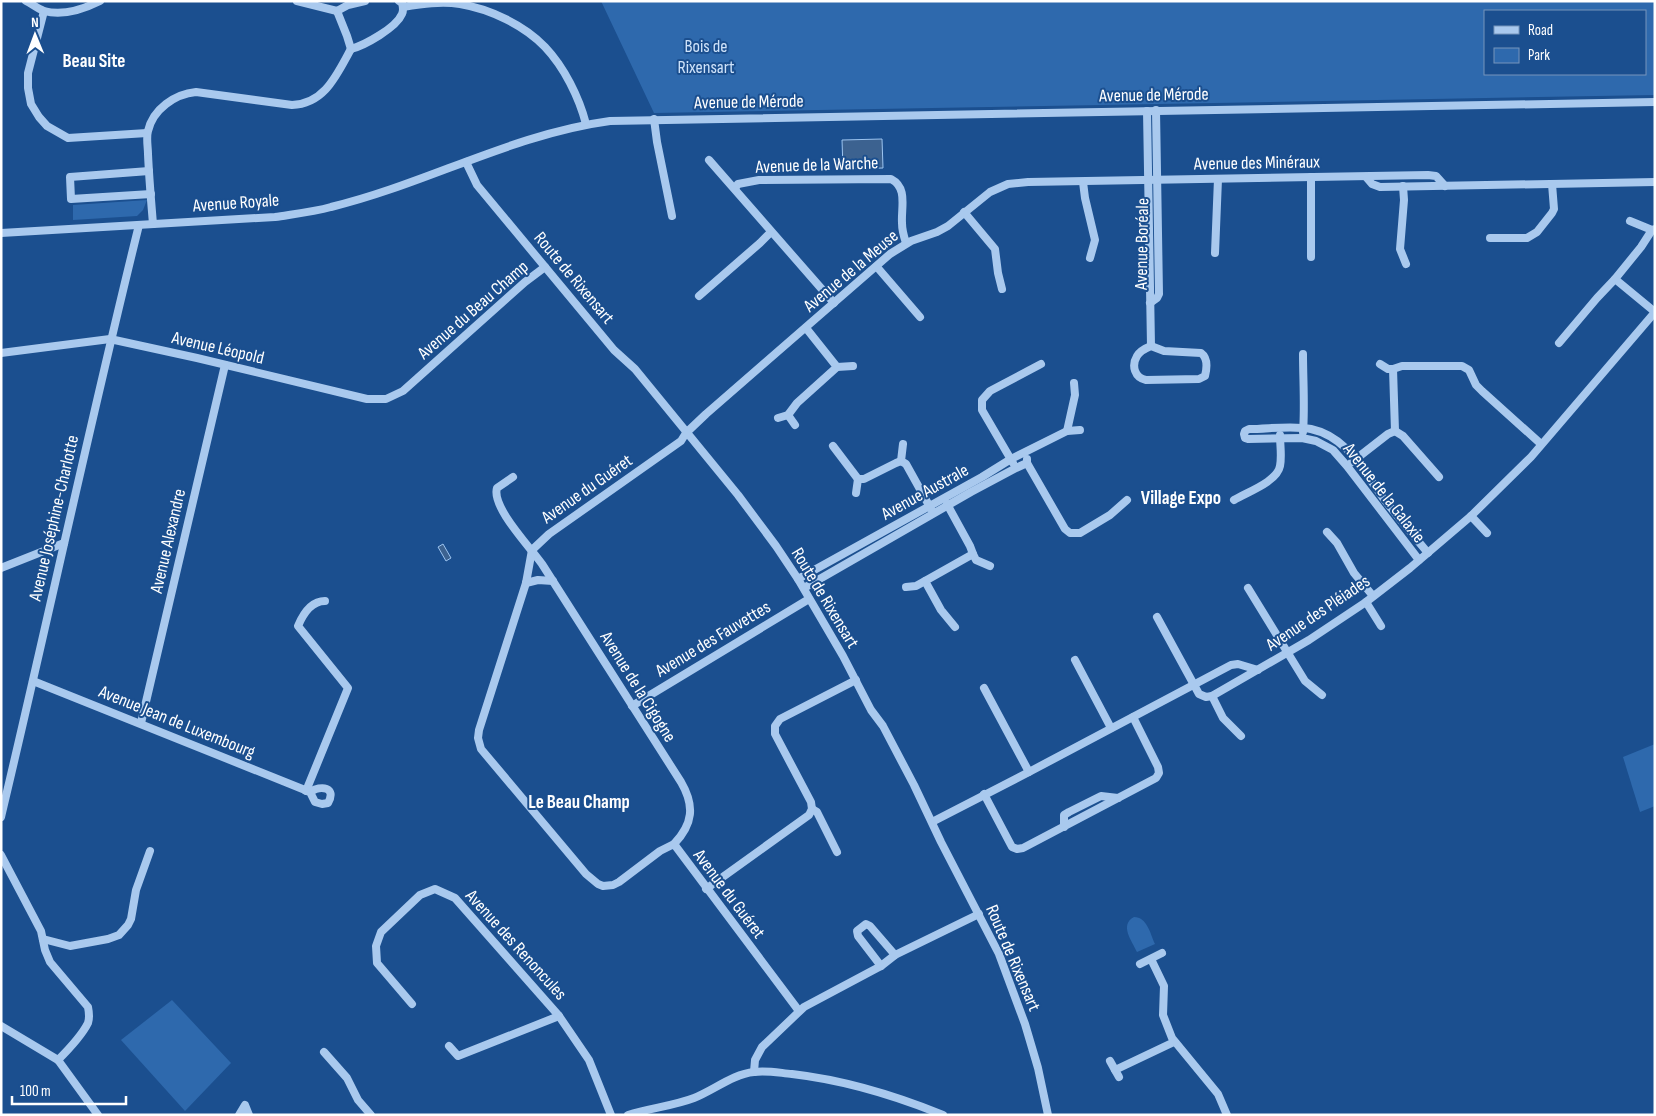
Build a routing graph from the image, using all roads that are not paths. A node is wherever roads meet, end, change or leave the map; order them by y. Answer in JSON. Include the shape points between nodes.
{"nodes":[{"id":1,"x":26,"y":1,"type":"edge"},
{"id":2,"x":100,"y":1,"type":"edge"},
{"id":3,"x":297,"y":1,"type":"edge"},
{"id":4,"x":365,"y":1,"type":"edge"},
{"id":5,"x":401,"y":4,"type":"edge"},
{"id":6,"x":44,"y":11,"type":"junction"},
{"id":7,"x":336,"y":11,"type":"junction"},
{"id":8,"x":350,"y":49,"type":"junction"},
{"id":9,"x":1655,"y":102,"type":"edge"},
{"id":10,"x":1147,"y":110,"type":"junction"},
{"id":11,"x":1156,"y":110,"type":"junction"},
{"id":12,"x":654,"y":119,"type":"junction"},
{"id":13,"x":586,"y":124,"type":"junction"},
{"id":14,"x":147,"y":133,"type":"junction"},
{"id":15,"x":710,"y":160,"type":"dead end"},
{"id":16,"x":466,"y":162,"type":"junction"},
{"id":17,"x":149,"y":171,"type":"junction"},
{"id":18,"x":1366,"y":177,"type":"junction"},
{"id":19,"x":1311,"y":178,"type":"junction"},
{"id":20,"x":1218,"y":179,"type":"junction"},
{"id":21,"x":1148,"y":180,"type":"junction"},
{"id":22,"x":1158,"y":180,"type":"junction"},
{"id":23,"x":1083,"y":182,"type":"junction"},
{"id":24,"x":1655,"y":182,"type":"edge"},
{"id":25,"x":1552,"y":184,"type":"junction"},
{"id":26,"x":1403,"y":186,"type":"junction"},
{"id":27,"x":1445,"y":186,"type":"junction"},
{"id":28,"x":735,"y":188,"type":"junction"},
{"id":29,"x":151,"y":194,"type":"junction"},
{"id":30,"x":964,"y":212,"type":"junction"},
{"id":31,"x":672,"y":216,"type":"dead end"},
{"id":32,"x":1630,"y":222,"type":"dead end"},
{"id":33,"x":153,"y":224,"type":"junction"},
{"id":34,"x":139,"y":225,"type":"junction"},
{"id":35,"x":1653,"y":230,"type":"edge"},
{"id":36,"x":771,"y":232,"type":"junction"},
{"id":37,"x":1,"y":233,"type":"edge"},
{"id":38,"x":1490,"y":238,"type":"dead end"},
{"id":39,"x":906,"y":243,"type":"junction"},
{"id":40,"x":1215,"y":253,"type":"dead end"},
{"id":41,"x":1311,"y":257,"type":"dead end"},
{"id":42,"x":1090,"y":258,"type":"dead end"},
{"id":43,"x":1406,"y":264,"type":"dead end"},
{"id":44,"x":545,"y":267,"type":"junction"},
{"id":45,"x":877,"y":267,"type":"junction"},
{"id":46,"x":1615,"y":279,"type":"junction"},
{"id":47,"x":1002,"y":289,"type":"dead end"},
{"id":48,"x":699,"y":296,"type":"dead end"},
{"id":49,"x":834,"y":303,"type":"junction"},
{"id":50,"x":1150,"y":303,"type":"junction"},
{"id":51,"x":1655,"y":312,"type":"edge"},
{"id":52,"x":920,"y":317,"type":"dead end"},
{"id":53,"x":806,"y":328,"type":"junction"},
{"id":54,"x":110,"y":339,"type":"junction"},
{"id":55,"x":1559,"y":343,"type":"dead end"},
{"id":56,"x":1151,"y":346,"type":"junction"},
{"id":57,"x":1,"y":353,"type":"edge"},
{"id":58,"x":1303,"y":354,"type":"dead end"},
{"id":59,"x":1041,"y":364,"type":"dead end"},
{"id":60,"x":1380,"y":364,"type":"dead end"},
{"id":61,"x":225,"y":365,"type":"junction"},
{"id":62,"x":853,"y":366,"type":"dead end"},
{"id":63,"x":837,"y":367,"type":"junction"},
{"id":64,"x":1393,"y":369,"type":"junction"},
{"id":65,"x":420,"y":376,"type":"joint"},
{"id":66,"x":1074,"y":383,"type":"dead end"},
{"id":67,"x":788,"y":415,"type":"junction"},
{"id":68,"x":778,"y":418,"type":"dead end"},
{"id":69,"x":795,"y":425,"type":"dead end"},
{"id":70,"x":1303,"y":427,"type":"junction"},
{"id":71,"x":1280,"y":428,"type":"junction"},
{"id":72,"x":1080,"y":430,"type":"dead end"},
{"id":73,"x":1067,"y":431,"type":"junction"},
{"id":74,"x":1395,"y":431,"type":"junction"},
{"id":75,"x":686,"y":433,"type":"junction"},
{"id":76,"x":1302,"y":438,"type":"junction"},
{"id":77,"x":1280,"y":439,"type":"junction"},
{"id":78,"x":903,"y":444,"type":"dead end"},
{"id":79,"x":1541,"y":444,"type":"junction"},
{"id":80,"x":833,"y":446,"type":"dead end"},
{"id":81,"x":1026,"y":451,"type":"junction"},
{"id":82,"x":1011,"y":459,"type":"junction"},
{"id":83,"x":1356,"y":460,"type":"junction"},
{"id":84,"x":901,"y":461,"type":"junction"},
{"id":85,"x":1027,"y":463,"type":"junction"},
{"id":86,"x":1347,"y":466,"type":"junction"},
{"id":87,"x":1016,"y":468,"type":"junction"},
{"id":88,"x":513,"y":477,"type":"dead end"},
{"id":89,"x":1438,"y":477,"type":"dead end"},
{"id":90,"x":858,"y":479,"type":"junction"},
{"id":91,"x":856,"y":493,"type":"dead end"},
{"id":92,"x":944,"y":497,"type":"junction"},
{"id":93,"x":1127,"y":500,"type":"dead end"},
{"id":94,"x":1234,"y":500,"type":"dead end"},
{"id":95,"x":929,"y":505,"type":"junction"},
{"id":96,"x":948,"y":506,"type":"junction"},
{"id":97,"x":934,"y":515,"type":"junction"},
{"id":98,"x":1471,"y":516,"type":"junction"},
{"id":99,"x":1327,"y":532,"type":"dead end"},
{"id":100,"x":1487,"y":534,"type":"dead end"},
{"id":101,"x":64,"y":543,"type":"junction"},
{"id":102,"x":532,"y":550,"type":"junction"},
{"id":103,"x":1428,"y":553,"type":"junction"},
{"id":104,"x":972,"y":554,"type":"junction"},
{"id":105,"x":1418,"y":560,"type":"junction"},
{"id":106,"x":990,"y":566,"type":"dead end"},
{"id":107,"x":1,"y":568,"type":"edge"},
{"id":108,"x":798,"y":579,"type":"junction"},
{"id":109,"x":552,"y":581,"type":"junction"},
{"id":110,"x":925,"y":581,"type":"junction"},
{"id":111,"x":526,"y":584,"type":"junction"},
{"id":112,"x":906,"y":587,"type":"dead end"},
{"id":113,"x":804,"y":588,"type":"junction"},
{"id":114,"x":1248,"y":588,"type":"dead end"},
{"id":115,"x":1373,"y":596,"type":"junction"},
{"id":116,"x":809,"y":599,"type":"junction"},
{"id":117,"x":325,"y":601,"type":"dead end"},
{"id":118,"x":1366,"y":602,"type":"junction"},
{"id":119,"x":1157,"y":617,"type":"dead end"},
{"id":120,"x":1381,"y":626,"type":"dead end"},
{"id":121,"x":955,"y":627,"type":"dead end"},
{"id":122,"x":1288,"y":652,"type":"junction"},
{"id":123,"x":1075,"y":660,"type":"dead end"},
{"id":124,"x":1258,"y":670,"type":"junction"},
{"id":125,"x":856,"y":680,"type":"junction"},
{"id":126,"x":34,"y":681,"type":"junction"},
{"id":127,"x":1195,"y":684,"type":"junction"},
{"id":128,"x":984,"y":688,"type":"dead end"},
{"id":129,"x":1322,"y":695,"type":"dead end"},
{"id":130,"x":1212,"y":696,"type":"junction"},
{"id":131,"x":632,"y":706,"type":"junction"},
{"id":132,"x":1133,"y":717,"type":"junction"},
{"id":133,"x":141,"y":724,"type":"junction"},
{"id":134,"x":1111,"y":728,"type":"junction"},
{"id":135,"x":1242,"y":736,"type":"dead end"},
{"id":136,"x":1029,"y":772,"type":"junction"},
{"id":137,"x":984,"y":794,"type":"junction"},
{"id":138,"x":812,"y":809,"type":"junction"},
{"id":139,"x":1,"y":818,"type":"edge"},
{"id":140,"x":932,"y":822,"type":"junction"},
{"id":141,"x":674,"y":844,"type":"junction"},
{"id":142,"x":150,"y":851,"type":"dead end"},
{"id":143,"x":837,"y":852,"type":"dead end"},
{"id":144,"x":1,"y":855,"type":"edge"},
{"id":145,"x":706,"y":889,"type":"junction"},
{"id":146,"x":980,"y":914,"type":"junction"},
{"id":147,"x":43,"y":939,"type":"junction"},
{"id":148,"x":1162,"y":953,"type":"dead end"},
{"id":149,"x":894,"y":955,"type":"junction"},
{"id":150,"x":1152,"y":959,"type":"junction"},
{"id":151,"x":1140,"y":964,"type":"dead end"},
{"id":152,"x":881,"y":966,"type":"junction"},
{"id":153,"x":412,"y":1004,"type":"dead end"},
{"id":154,"x":799,"y":1011,"type":"junction"},
{"id":155,"x":558,"y":1016,"type":"junction"},
{"id":156,"x":1,"y":1026,"type":"edge"},
{"id":157,"x":1174,"y":1042,"type":"junction"},
{"id":158,"x":450,"y":1046,"type":"dead end"},
{"id":159,"x":324,"y":1052,"type":"dead end"},
{"id":160,"x":58,"y":1060,"type":"junction"},
{"id":161,"x":1110,"y":1061,"type":"dead end"},
{"id":162,"x":754,"y":1072,"type":"junction"},
{"id":163,"x":98,"y":1115,"type":"edge"},
{"id":164,"x":239,"y":1115,"type":"edge"},
{"id":165,"x":249,"y":1115,"type":"edge"},
{"id":166,"x":371,"y":1115,"type":"edge"},
{"id":167,"x":611,"y":1115,"type":"edge"},
{"id":168,"x":628,"y":1115,"type":"edge"},
{"id":169,"x":943,"y":1115,"type":"edge"},
{"id":170,"x":1048,"y":1115,"type":"edge"},
{"id":171,"x":1227,"y":1115,"type":"edge"}],
"edges":[{"from":1,"to":6,"type":"street"},
{"from":2,"to":6,"type":"street","via":[[73,11]]},
{"from":3,"to":7,"type":"street"},
{"from":4,"to":7,"type":"street"},
{"from":5,"to":8,"type":"street","via":[[404,12],[393,26]]},
{"from":5,"to":13,"type":"street","via":[[460,4],[506,19],[524,30],[545,47],[562,70],[583,110]]},
{"from":6,"to":14,"type":"street","via":[[28,74],[31,104],[38,117],[68,138]]},
{"from":7,"to":8,"type":"street"},
{"from":8,"to":14,"type":"street","via":[[331,85],[318,97],[301,105],[204,92],[184,94],[163,106]]},
{"from":9,"to":11,"type":"street","name":"Avenue de Mérode"},
{"from":10,"to":11,"type":"street","name":"Avenue de Mérode"},
{"from":10,"to":12,"type":"street","name":"Avenue de Mérode"},
{"from":10,"to":21,"type":"street","name":"Avenue Boréale"},
{"from":11,"to":22,"type":"street","name":"Avenue Boréale"},
{"from":12,"to":13,"type":"street","name":"Avenue de Mérode"},
{"from":12,"to":31,"type":"street"},
{"from":13,"to":16,"type":"street","name":"Avenue de Mérode","via":[[535,137]]},
{"from":14,"to":17,"type":"street"},
{"from":15,"to":28,"type":"street","name":"Avenue de la Warche"},
{"from":16,"to":33,"type":"street","name":"Avenue Royale","via":[[331,207],[275,217]]},
{"from":16,"to":44,"type":"street","name":"Route de Rixensart","via":[[477,185]]},
{"from":17,"to":29,"type":"street"},
{"from":17,"to":29,"type":"street","via":[[70,176],[71,200]]},
{"from":18,"to":19,"type":"street","name":"Avenue des Minéraux"},
{"from":18,"to":26,"type":"street","name":"Avenue des Minéraux","via":[[1375,186]]},
{"from":18,"to":27,"type":"street","name":"Avenue des Minéraux","via":[[1433,175]]},
{"from":19,"to":20,"type":"street","name":"Avenue des Minéraux"},
{"from":19,"to":41,"type":"street"},
{"from":20,"to":22,"type":"street","name":"Avenue des Minéraux"},
{"from":20,"to":40,"type":"street"},
{"from":21,"to":22,"type":"street","name":"Avenue des Minéraux"},
{"from":21,"to":23,"type":"street","name":"Avenue de la Meuse"},
{"from":21,"to":50,"type":"street","name":"Avenue Boréale"},
{"from":22,"to":50,"type":"street","name":"Avenue Boréale","via":[[1160,294]]},
{"from":23,"to":30,"type":"street","name":"Avenue de la Meuse","via":[[1008,184],[990,192]]},
{"from":23,"to":42,"type":"street","via":[[1095,240]]},
{"from":24,"to":25,"type":"street","name":"Avenue des Minéraux"},
{"from":25,"to":27,"type":"street","name":"Avenue des Minéraux"},
{"from":25,"to":38,"type":"street","via":[[1554,209],[1537,232],[1527,238]]},
{"from":26,"to":27,"type":"street","name":"Avenue des Minéraux"},
{"from":26,"to":43,"type":"street","via":[[1400,249]]},
{"from":28,"to":36,"type":"street","name":"Avenue de la Warche"},
{"from":28,"to":39,"type":"street","name":"Avenue de la Warche","via":[[738,184],[760,180],[892,179],[902,189],[902,226]]},
{"from":29,"to":33,"type":"street"},
{"from":30,"to":39,"type":"street","name":"Avenue de la Meuse","via":[[942,230]]},
{"from":30,"to":47,"type":"street","via":[[994,250]]},
{"from":32,"to":35,"type":"street"},
{"from":33,"to":34,"type":"street","name":"Avenue Royale"},
{"from":34,"to":37,"type":"street","name":"Avenue Royale"},
{"from":34,"to":54,"type":"street","name":"Avenue Joséphine-Charlotte"},
{"from":35,"to":46,"type":"street"},
{"from":36,"to":48,"type":"street"},
{"from":36,"to":49,"type":"street","name":"Avenue de la Warche"},
{"from":39,"to":45,"type":"street","name":"Avenue de la Meuse"},
{"from":44,"to":65,"type":"street","name":"Avenue du Beau Champ"},
{"from":44,"to":75,"type":"street","name":"Route de Rixensart","via":[[614,350],[635,369]]},
{"from":45,"to":49,"type":"street","name":"Avenue de la Meuse"},
{"from":45,"to":52,"type":"street"},
{"from":46,"to":51,"type":"street"},
{"from":46,"to":55,"type":"street"},
{"from":49,"to":53,"type":"street","name":"Avenue de la Meuse"},
{"from":50,"to":56,"type":"street"},
{"from":51,"to":79,"type":"street","name":"Avenue des Pléiades"},
{"from":53,"to":63,"type":"street"},
{"from":53,"to":75,"type":"street","name":"Avenue de la Meuse"},
{"from":54,"to":57,"type":"street","name":"Avenue Léopold"},
{"from":54,"to":61,"type":"street","name":"Avenue Léopold"},
{"from":54,"to":101,"type":"street","name":"Avenue Joséphine-Charlotte"},
{"from":56,"to":56,"type":"street","via":[[1136,358],[1135,372],[1140,378],[1199,379],[1205,376],[1206,362],[1202,353],[1164,351]]},
{"from":58,"to":70,"type":"street"},
{"from":59,"to":82,"type":"street","via":[[990,391],[982,400],[982,410]]},
{"from":60,"to":64,"type":"street"},
{"from":61,"to":65,"type":"street","name":"Avenue Léopold","via":[[380,400],[403,391]]},
{"from":61,"to":133,"type":"street","name":"Avenue Alexandre"},
{"from":62,"to":63,"type":"street"},
{"from":63,"to":67,"type":"street"},
{"from":64,"to":74,"type":"street"},
{"from":64,"to":79,"type":"street","via":[[1402,366],[1462,366],[1469,370],[1482,391]]},
{"from":66,"to":73,"type":"street","via":[[1075,395]]},
{"from":67,"to":68,"type":"street"},
{"from":67,"to":69,"type":"street"},
{"from":70,"to":71,"type":"street","name":"Avenue de la Galaxie"},
{"from":70,"to":76,"type":"street"},
{"from":70,"to":83,"type":"street","name":"Avenue de la Galaxie","via":[[1334,438]]},
{"from":71,"to":77,"type":"street"},
{"from":71,"to":77,"type":"street","name":"Avenue de la Galaxie","via":[[1249,429],[1244,434],[1248,439]]},
{"from":72,"to":73,"type":"street","name":"Avenue Australe"},
{"from":73,"to":81,"type":"street","name":"Avenue Australe"},
{"from":74,"to":83,"type":"street"},
{"from":74,"to":89,"type":"street"},
{"from":75,"to":102,"type":"street","name":"Avenue du Guéret","via":[[681,441],[544,538]]},
{"from":75,"to":108,"type":"street","name":"Route de Rixensart","via":[[759,523]]},
{"from":76,"to":77,"type":"street","name":"Avenue de la Galaxie"},
{"from":76,"to":86,"type":"street","name":"Avenue de la Galaxie","via":[[1316,440],[1329,447]]},
{"from":77,"to":94,"type":"street","via":[[1277,473]]},
{"from":78,"to":84,"type":"street"},
{"from":79,"to":98,"type":"street","name":"Avenue des Pléiades"},
{"from":80,"to":90,"type":"street"},
{"from":81,"to":82,"type":"street","name":"Avenue Australe"},
{"from":81,"to":85,"type":"street"},
{"from":82,"to":87,"type":"street"},
{"from":82,"to":92,"type":"street","name":"Avenue Australe"},
{"from":83,"to":86,"type":"street"},
{"from":83,"to":103,"type":"street","name":"Avenue de la Galaxie"},
{"from":84,"to":90,"type":"street"},
{"from":84,"to":95,"type":"street","via":[[906,464]]},
{"from":85,"to":87,"type":"street","name":"Avenue Australe"},
{"from":85,"to":93,"type":"street","via":[[1070,533],[1086,530]]},
{"from":86,"to":105,"type":"street","name":"Avenue de la Galaxie"},
{"from":87,"to":96,"type":"street","name":"Avenue Australe"},
{"from":88,"to":102,"type":"street","name":"Avenue de la Cigogne","via":[[497,488],[496,496],[502,510]]},
{"from":90,"to":91,"type":"street"},
{"from":92,"to":95,"type":"street","name":"Avenue Australe"},
{"from":92,"to":96,"type":"street"},
{"from":95,"to":97,"type":"street"},
{"from":95,"to":108,"type":"street","name":"Avenue Australe"},
{"from":96,"to":97,"type":"street","name":"Avenue Australe"},
{"from":96,"to":104,"type":"street"},
{"from":97,"to":113,"type":"street","name":"Avenue Australe"},
{"from":98,"to":100,"type":"street"},
{"from":98,"to":103,"type":"street","name":"Avenue des Pléiades"},
{"from":99,"to":115,"type":"street"},
{"from":101,"to":107,"type":"street"},
{"from":101,"to":126,"type":"street","name":"Avenue Joséphine-Charlotte"},
{"from":102,"to":109,"type":"street","name":"Avenue de la Cigogne"},
{"from":102,"to":111,"type":"street","name":"Avenue du Guéret"},
{"from":103,"to":105,"type":"street","name":"Avenue des Pléiades"},
{"from":104,"to":106,"type":"street","via":[[976,560]]},
{"from":104,"to":110,"type":"street"},
{"from":105,"to":115,"type":"street","name":"Avenue des Pléiades"},
{"from":108,"to":113,"type":"street","name":"Route de Rixensart"},
{"from":109,"to":111,"type":"street","via":[[538,580]]},
{"from":109,"to":131,"type":"street","name":"Avenue de la Cigogne"},
{"from":110,"to":112,"type":"street"},
{"from":110,"to":121,"type":"street"},
{"from":111,"to":141,"type":"street","name":"Avenue du Guéret","via":[[480,730],[481,749],[586,874],[598,884],[608,886],[619,882]]},
{"from":113,"to":116,"type":"street","name":"Route de Rixensart"},
{"from":114,"to":122,"type":"street"},
{"from":115,"to":118,"type":"street","name":"Avenue des Pléiades"},
{"from":116,"to":125,"type":"street","name":"Route de Rixensart"},
{"from":116,"to":131,"type":"street","name":"Avenue des Fauvettes"},
{"from":117,"to":133,"type":"street","name":"Avenue Jean de Luxembourg","via":[[315,603],[298,626],[348,688],[308,792]]},
{"from":118,"to":120,"type":"street"},
{"from":118,"to":122,"type":"street","name":"Avenue des Pléiades"},
{"from":119,"to":127,"type":"street"},
{"from":122,"to":124,"type":"street","name":"Avenue des Pléiades"},
{"from":122,"to":129,"type":"street","via":[[1304,681]]},
{"from":123,"to":134,"type":"street"},
{"from":124,"to":127,"type":"street","via":[[1231,665]]},
{"from":124,"to":130,"type":"street","name":"Avenue des Pléiades"},
{"from":125,"to":138,"type":"street","via":[[780,719],[775,726],[775,734]]},
{"from":125,"to":140,"type":"street","name":"Route de Rixensart"},
{"from":126,"to":133,"type":"street","name":"Avenue Jean de Luxembourg"},
{"from":126,"to":139,"type":"street","name":"Avenue Joséphine-Charlotte"},
{"from":127,"to":130,"type":"street","via":[[1199,694],[1206,698]]},
{"from":127,"to":132,"type":"street"},
{"from":128,"to":136,"type":"street"},
{"from":130,"to":135,"type":"street","via":[[1223,718]]},
{"from":131,"to":141,"type":"street","name":"Avenue de la Cigogne","via":[[689,798],[689,819]]},
{"from":132,"to":134,"type":"street"},
{"from":132,"to":137,"type":"street","via":[[1158,767],[1156,778],[1064,827],[1023,848],[1012,847]]},
{"from":134,"to":136,"type":"street"},
{"from":136,"to":137,"type":"street"},
{"from":137,"to":140,"type":"street"},
{"from":138,"to":143,"type":"street","via":[[817,812]]},
{"from":138,"to":145,"type":"street","via":[[809,815]]},
{"from":140,"to":146,"type":"street","name":"Route de Rixensart"},
{"from":141,"to":145,"type":"street","name":"Avenue du Guéret"},
{"from":142,"to":147,"type":"street","via":[[136,890],[131,919],[124,931],[108,939],[70,946]]},
{"from":144,"to":147,"type":"street"},
{"from":145,"to":154,"type":"street","name":"Avenue du Guéret"},
{"from":146,"to":149,"type":"street"},
{"from":146,"to":170,"type":"street","name":"Route de Rixensart","via":[[1023,1018]]},
{"from":147,"to":160,"type":"street","via":[[50,962],[88,1007],[90,1015],[70,1048]]},
{"from":148,"to":150,"type":"street"},
{"from":149,"to":152,"type":"street"},
{"from":149,"to":152,"type":"street","via":[[870,926],[861,927],[857,931],[858,936]]},
{"from":150,"to":151,"type":"street"},
{"from":150,"to":157,"type":"street","via":[[1164,986],[1163,1015]]},
{"from":152,"to":154,"type":"street"},
{"from":153,"to":155,"type":"street","name":"Avenue des Renoncules","via":[[376,963],[376,946],[381,932],[420,895],[435,889],[454,898]]},
{"from":154,"to":162,"type":"street","via":[[762,1047],[755,1060]]},
{"from":155,"to":158,"type":"street","via":[[458,1056]]},
{"from":155,"to":167,"type":"street","name":"Avenue des Renoncules","via":[[590,1060]]},
{"from":156,"to":160,"type":"street"},
{"from":157,"to":161,"type":"street","via":[[1117,1074]]},
{"from":157,"to":171,"type":"street","via":[[1218,1094]]},
{"from":159,"to":166,"type":"street","via":[[347,1078],[358,1100]]},
{"from":160,"to":163,"type":"street"},
{"from":162,"to":168,"type":"street","via":[[694,1098]]},
{"from":162,"to":169,"type":"street","via":[[843,1083],[894,1096]]},
{"from":164,"to":165,"type":"street","via":[[245,1106]]}]}
